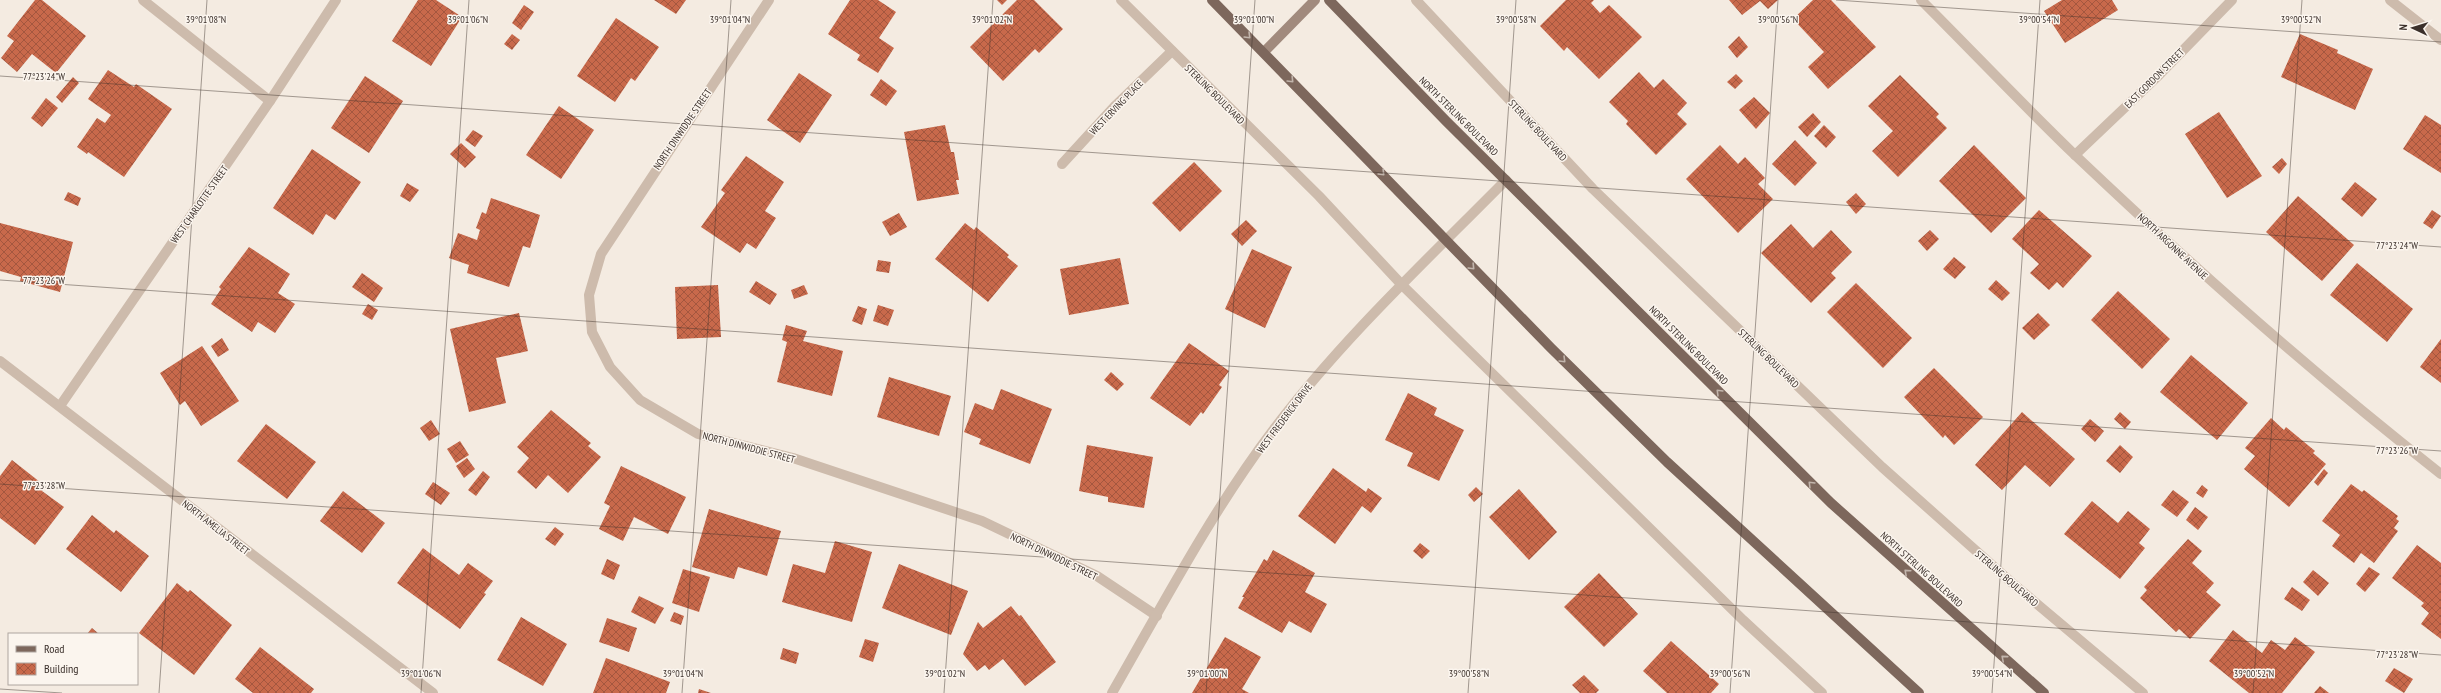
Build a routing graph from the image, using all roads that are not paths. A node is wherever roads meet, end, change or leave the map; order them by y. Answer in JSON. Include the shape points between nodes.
{"nodes":[{"id":1,"x":143,"y":0,"type":"edge"},
{"id":2,"x":336,"y":0,"type":"edge"},
{"id":3,"x":768,"y":0,"type":"edge"},
{"id":4,"x":1121,"y":0,"type":"edge"},
{"id":5,"x":1212,"y":0,"type":"edge"},
{"id":6,"x":1315,"y":0,"type":"edge"},
{"id":7,"x":1329,"y":0,"type":"edge"},
{"id":8,"x":1416,"y":0,"type":"edge"},
{"id":9,"x":1921,"y":0,"type":"edge"},
{"id":10,"x":2232,"y":0,"type":"edge"},
{"id":11,"x":2390,"y":0,"type":"edge"},
{"id":12,"x":2441,"y":40,"type":"edge"},
{"id":13,"x":1172,"y":51,"type":"junction"},
{"id":14,"x":1264,"y":52,"type":"junction"},
{"id":15,"x":270,"y":101,"type":"junction"},
{"id":16,"x":2075,"y":155,"type":"junction"},
{"id":17,"x":1062,"y":164,"type":"dead end"},
{"id":18,"x":1506,"y":180,"type":"junction"},
{"id":19,"x":1446,"y":240,"type":"junction"},
{"id":20,"x":1402,"y":285,"type":"junction"},
{"id":21,"x":0,"y":360,"type":"edge"},
{"id":22,"x":60,"y":406,"type":"junction"},
{"id":23,"x":2441,"y":474,"type":"edge"},
{"id":24,"x":1157,"y":616,"type":"junction"},
{"id":25,"x":433,"y":693,"type":"edge"},
{"id":26,"x":1112,"y":693,"type":"edge"},
{"id":27,"x":1822,"y":693,"type":"edge"},
{"id":28,"x":1919,"y":693,"type":"edge"},
{"id":29,"x":2044,"y":693,"type":"edge"},
{"id":30,"x":2143,"y":693,"type":"edge"}],
"edges":[{"from":1,"to":15,"type":"street"},
{"from":2,"to":15,"type":"street","name":"WEST CHARLOTTE STREET"},
{"from":3,"to":24,"type":"street","name":"NORTH DINWIDDIE STREET","via":[[601,254],[589,295],[592,332],[610,367],[640,400],[698,434],[808,463],[982,521],[1097,576]]},
{"from":4,"to":13,"type":"street","name":"STERLING BOULEVARD"},
{"from":5,"to":14,"type":"main road","one_way":true},
{"from":6,"to":14,"type":"street"},
{"from":7,"to":18,"type":"main road","name":"NORTH STERLING BOULEVARD"},
{"from":8,"to":30,"type":"street","name":"STERLING BOULEVARD","via":[[1593,189],[1882,467],[2011,582]]},
{"from":9,"to":16,"type":"street","name":"NORTH ARGONNE AVENUE"},
{"from":10,"to":16,"type":"street","name":"EAST GORDON STREET","via":[[2157,77]]},
{"from":11,"to":12,"type":"street"},
{"from":13,"to":17,"type":"street","name":"WEST ERVING PLACE","via":[[1116,105]]},
{"from":13,"to":20,"type":"street","name":"STERLING BOULEVARD","via":[[1319,196]]},
{"from":14,"to":19,"type":"main road","one_way":true},
{"from":15,"to":22,"type":"street","name":"WEST CHARLOTTE STREET"},
{"from":16,"to":23,"type":"street","name":"NORTH ARGONNE AVENUE","via":[[2250,317],[2351,404]]},
{"from":18,"to":19,"type":"street","name":"WEST FREDERICK DRIVE"},
{"from":29,"to":18,"type":"main road","name":"NORTH STERLING BOULEVARD","one_way":true,"via":[[1831,503]]},
{"from":19,"to":20,"type":"street","name":"WEST FREDERICK DRIVE"},
{"from":19,"to":28,"type":"main road","one_way":true,"via":[[1667,462]]},
{"from":20,"to":24,"type":"street","name":"WEST FREDERICK DRIVE","via":[[1362,324],[1319,372],[1273,430],[1195,550]]},
{"from":20,"to":27,"type":"street","name":"STERLING BOULEVARD","via":[[1743,620]]},
{"from":21,"to":22,"type":"street","name":"NORTH AMELIA STREET"},
{"from":22,"to":25,"type":"street","name":"NORTH AMELIA STREET"},
{"from":24,"to":26,"type":"street","name":"WEST FREDERICK DRIVE"}]}
